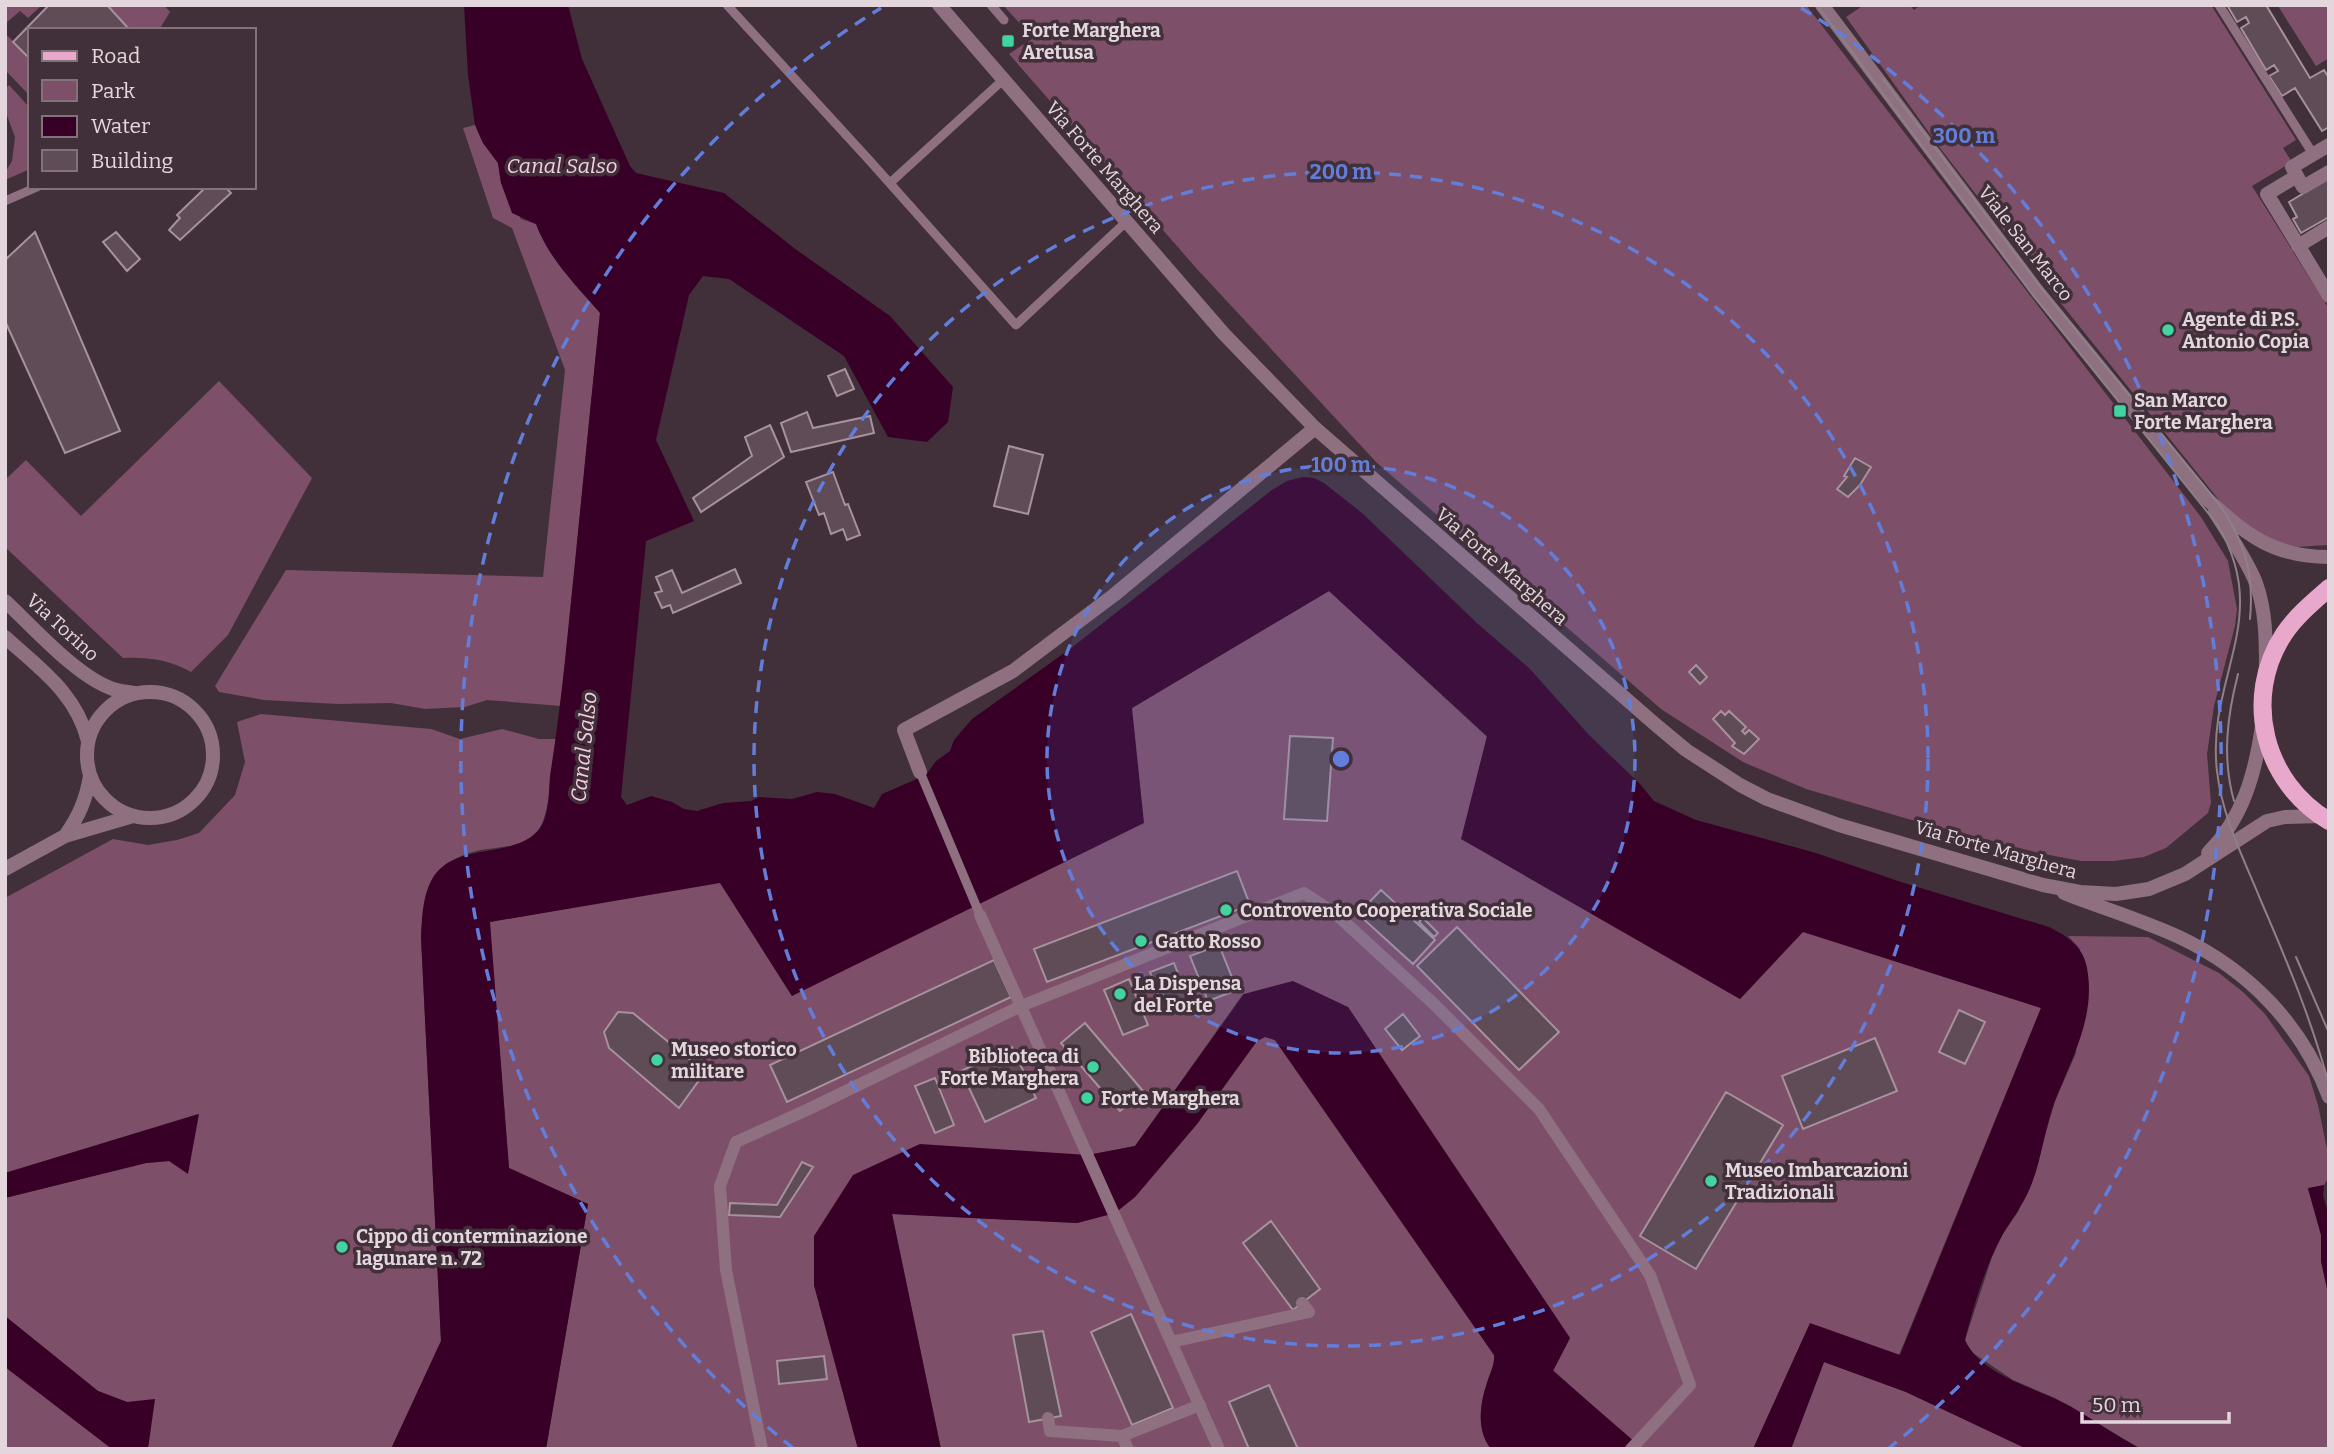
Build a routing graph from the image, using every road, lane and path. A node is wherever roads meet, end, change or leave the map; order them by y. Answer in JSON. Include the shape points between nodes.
{"nodes":[{"id":1,"x":727,"y":5,"type":"edge"},
{"id":2,"x":939,"y":5,"type":"edge"},
{"id":3,"x":991,"y":5,"type":"edge"},
{"id":4,"x":1822,"y":5,"type":"edge"},
{"id":5,"x":2219,"y":5,"type":"edge"},
{"id":6,"x":1004,"y":20,"type":"dead end"},
{"id":7,"x":1004,"y":79,"type":"junction"},
{"id":8,"x":2329,"y":145,"type":"edge"},
{"id":9,"x":2313,"y":154,"type":"junction"},
{"id":10,"x":2329,"y":172,"type":"edge"},
{"id":11,"x":2297,"y":176,"type":"junction"},
{"id":12,"x":890,"y":183,"type":"junction"},
{"id":13,"x":32,"y":189,"type":"edge"},
{"id":14,"x":5,"y":201,"type":"edge"},
{"id":15,"x":1126,"y":222,"type":"junction"},
{"id":16,"x":2329,"y":227,"type":"edge"},
{"id":17,"x":2298,"y":246,"type":"junction"},
{"id":18,"x":2329,"y":296,"type":"edge"},
{"id":19,"x":1315,"y":428,"type":"junction"},
{"id":20,"x":2207,"y":499,"type":"junction"},
{"id":21,"x":2329,"y":557,"type":"edge"},
{"id":22,"x":2329,"y":588,"type":"edge"},
{"id":23,"x":5,"y":601,"type":"edge"},
{"id":24,"x":5,"y":637,"type":"edge"},
{"id":25,"x":2266,"y":674,"type":"junction"},
{"id":26,"x":136,"y":694,"type":"junction"},
{"id":27,"x":2262,"y":725,"type":"junction"},
{"id":28,"x":88,"y":742,"type":"junction"},
{"id":29,"x":920,"y":772,"type":"joint"},
{"id":30,"x":90,"y":776,"type":"junction"},
{"id":31,"x":133,"y":816,"type":"junction"},
{"id":32,"x":2326,"y":820,"type":"edge"},
{"id":33,"x":65,"y":836,"type":"junction"},
{"id":34,"x":5,"y":869,"type":"edge"},
{"id":35,"x":2192,"y":869,"type":"junction"},
{"id":36,"x":2043,"y":885,"type":"junction"},
{"id":37,"x":980,"y":915,"type":"joint"},
{"id":38,"x":1021,"y":1006,"type":"junction"},
{"id":39,"x":2329,"y":1097,"type":"edge"},
{"id":40,"x":1302,"y":1303,"type":"dead end"},
{"id":41,"x":1171,"y":1342,"type":"junction"},
{"id":42,"x":1199,"y":1405,"type":"junction"},
{"id":43,"x":1048,"y":1418,"type":"dead end"},
{"id":44,"x":1122,"y":1436,"type":"junction"},
{"id":45,"x":762,"y":1449,"type":"edge"},
{"id":46,"x":1128,"y":1449,"type":"edge"},
{"id":47,"x":1219,"y":1449,"type":"edge"},
{"id":48,"x":1631,"y":1449,"type":"edge"}],
"edges":[{"from":1,"to":12,"type":"lane"},
{"from":2,"to":7,"type":"street","name":"Via Forte Marghera"},
{"from":3,"to":6,"type":"lane"},
{"from":4,"to":20,"type":"street","name":"Viale San Marco","via":[[2038,292]]},
{"from":5,"to":9,"type":"lane"},
{"from":7,"to":12,"type":"lane"},
{"from":7,"to":15,"type":"street","name":"Via Forte Marghera"},
{"from":8,"to":9,"type":"street"},
{"from":9,"to":11,"type":"street","via":[[2292,167]]},
{"from":10,"to":11,"type":"street","via":[[2303,187]]},
{"from":11,"to":17,"type":"street","via":[[2267,194]]},
{"from":12,"to":15,"type":"lane","via":[[1016,325]]},
{"from":13,"to":14,"type":"lane"},
{"from":15,"to":19,"type":"street","name":"Via Forte Marghera","via":[[1224,334]]},
{"from":16,"to":17,"type":"street"},
{"from":17,"to":18,"type":"street"},
{"from":19,"to":29,"type":"street","via":[[1114,596],[1013,671],[904,730]]},
{"from":19,"to":36,"type":"street","name":"Via Forte Marghera","via":[[1686,750],[1740,786],[1839,825]]},
{"from":20,"to":21,"type":"street","name":"Viale San Marco","via":[[2268,546],[2301,556]]},
{"from":20,"to":25,"type":"street","name":"Viale San Marco","via":[[2258,588]]},
{"from":22,"to":25,"type":"main road","via":[[2284,634]]},
{"from":23,"to":26,"type":"street","name":"Via Torino","via":[[74,665],[111,688]]},
{"from":24,"to":28,"type":"street","via":[[69,698],[80,714]]},
{"from":25,"to":27,"type":"main road"},
{"from":26,"to":28,"type":"street","via":[[108,708]]},
{"from":26,"to":31,"type":"street","name":"Via Torino","via":[[163,693],[197,713],[213,744],[213,761],[206,784],[187,807],[166,817]]},
{"from":27,"to":32,"type":"main road","via":[[2272,759],[2288,785]]},
{"from":27,"to":35,"type":"street","name":"Via Forte Marghera","via":[[2249,790],[2223,836]]},
{"from":28,"to":30,"type":"street"},
{"from":29,"to":37,"type":"lane"},
{"from":30,"to":31,"type":"street","via":[[103,798]]},
{"from":30,"to":33,"type":"street","via":[[79,817]]},
{"from":31,"to":33,"type":"street"},
{"from":32,"to":35,"type":"street","name":"Via Forte Marghera","via":[[2285,817],[2267,821]]},
{"from":33,"to":34,"type":"street"},
{"from":35,"to":36,"type":"street","name":"Via Forte Marghera","via":[[2164,884],[2116,894]]},
{"from":36,"to":39,"type":"street","via":[[2177,936],[2239,974],[2266,996],[2295,1031]]},
{"from":37,"to":38,"type":"street"},
{"from":38,"to":41,"type":"street"},
{"from":38,"to":45,"type":"street","via":[[736,1142],[720,1186],[726,1270]]},
{"from":38,"to":48,"type":"street","via":[[1304,893],[1337,915],[1539,1109],[1650,1275],[1690,1385]]},
{"from":40,"to":41,"type":"street","via":[[1309,1312]]},
{"from":41,"to":42,"type":"street"},
{"from":42,"to":44,"type":"street"},
{"from":42,"to":47,"type":"street"},
{"from":43,"to":44,"type":"street","via":[[1050,1431]]},
{"from":44,"to":46,"type":"street"}]}
